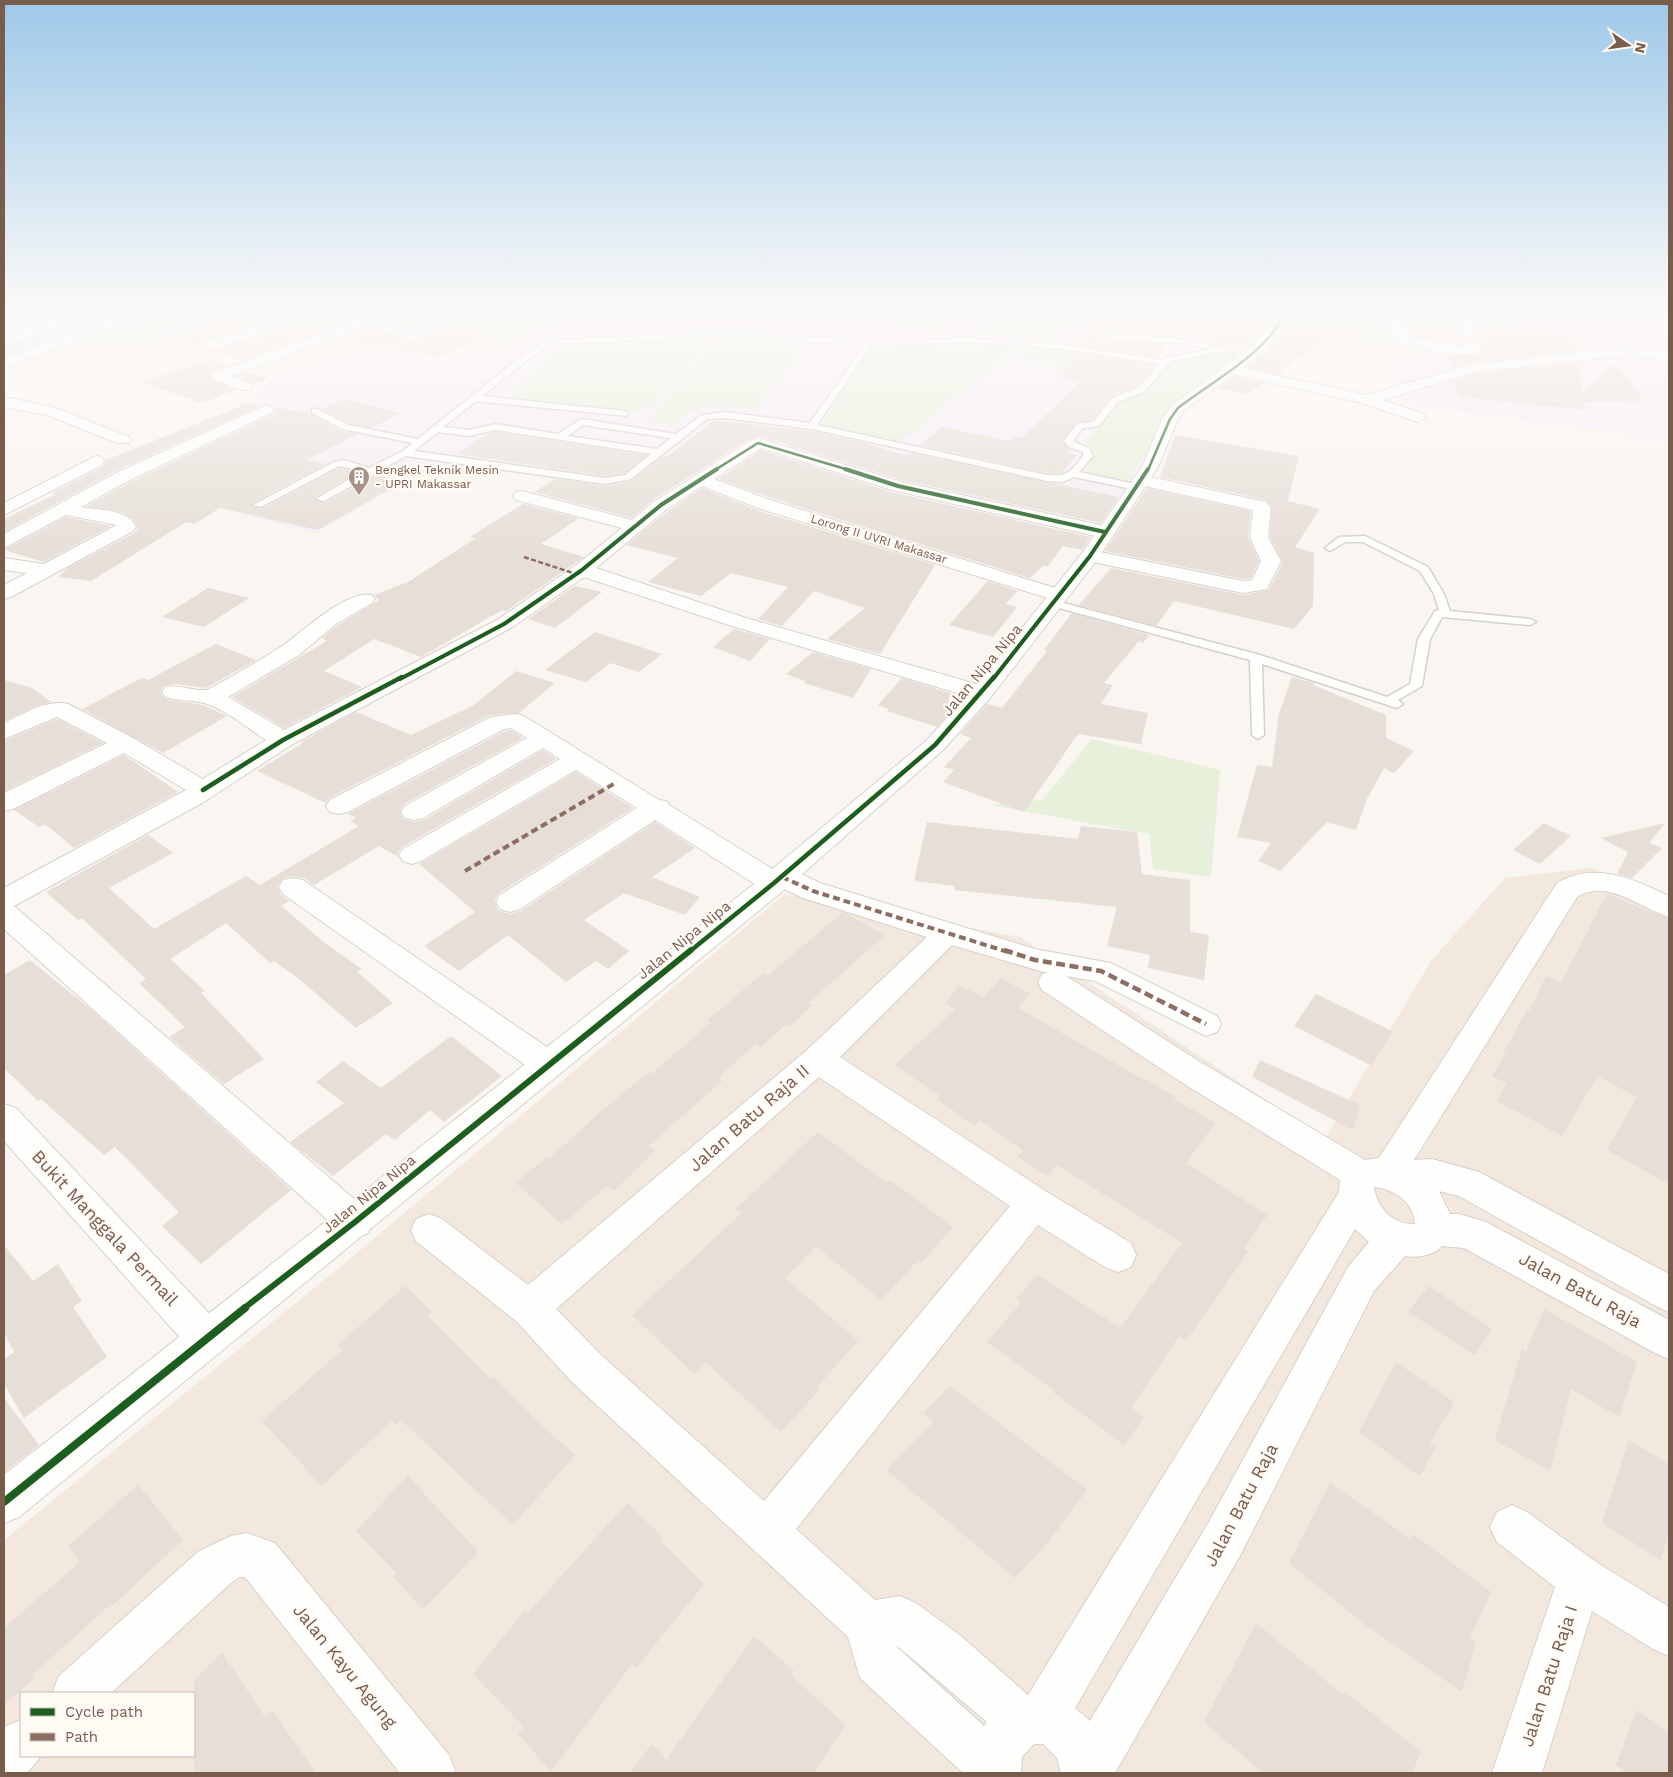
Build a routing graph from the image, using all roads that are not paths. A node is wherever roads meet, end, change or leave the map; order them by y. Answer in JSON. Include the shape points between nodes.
{"nodes":[{"id":1,"x":479,"y":394,"type":"edge"},
{"id":2,"x":834,"y":394,"type":"edge"},
{"id":3,"x":1129,"y":394,"type":"edge"},
{"id":4,"x":1193,"y":394,"type":"edge"},
{"id":5,"x":1347,"y":394,"type":"edge"},
{"id":6,"x":1390,"y":394,"type":"edge"},
{"id":7,"x":474,"y":398,"type":"junction"},
{"id":8,"x":1363,"y":399,"type":"junction"},
{"id":9,"x":4,"y":402,"type":"edge"},
{"id":10,"x":266,"y":410,"type":"dead end"},
{"id":11,"x":315,"y":411,"type":"dead end"},
{"id":12,"x":624,"y":414,"type":"dead end"},
{"id":13,"x":1418,"y":417,"type":"dead end"},
{"id":14,"x":812,"y":426,"type":"junction"},
{"id":15,"x":435,"y":429,"type":"junction"},
{"id":16,"x":560,"y":437,"type":"junction"},
{"id":17,"x":678,"y":437,"type":"junction"},
{"id":18,"x":123,"y":440,"type":"dead end"},
{"id":19,"x":420,"y":442,"type":"junction"},
{"id":20,"x":657,"y":452,"type":"junction"},
{"id":21,"x":406,"y":453,"type":"junction"},
{"id":22,"x":96,"y":462,"type":"dead end"},
{"id":23,"x":372,"y":471,"type":"junction"},
{"id":24,"x":1073,"y":474,"type":"junction"},
{"id":25,"x":701,"y":480,"type":"junction"},
{"id":26,"x":1139,"y":483,"type":"junction"},
{"id":27,"x":522,"y":496,"type":"dead end"},
{"id":28,"x":322,"y":500,"type":"dead end"},
{"id":29,"x":258,"y":505,"type":"dead end"},
{"id":30,"x":63,"y":509,"type":"junction"},
{"id":31,"x":4,"y":510,"type":"edge"},
{"id":32,"x":635,"y":526,"type":"junction"},
{"id":33,"x":1105,"y":532,"type":"junction"},
{"id":34,"x":4,"y":542,"type":"edge"},
{"id":35,"x":1330,"y":548,"type":"dead end"},
{"id":36,"x":1090,"y":556,"type":"junction"},
{"id":37,"x":7,"y":568,"type":"edge"},
{"id":38,"x":48,"y":570,"type":"junction"},
{"id":39,"x":582,"y":570,"type":"junction"},
{"id":40,"x":4,"y":593,"type":"edge"},
{"id":41,"x":1055,"y":599,"type":"junction"},
{"id":42,"x":365,"y":600,"type":"dead end"},
{"id":43,"x":1445,"y":612,"type":"junction"},
{"id":44,"x":1530,"y":622,"type":"dead end"},
{"id":45,"x":1256,"y":658,"type":"junction"},
{"id":46,"x":173,"y":692,"type":"dead end"},
{"id":47,"x":982,"y":693,"type":"junction"},
{"id":48,"x":210,"y":698,"type":"junction"},
{"id":49,"x":1388,"y":701,"type":"junction"},
{"id":50,"x":1401,"y":705,"type":"dead end"},
{"id":51,"x":4,"y":732,"type":"edge"},
{"id":52,"x":1258,"y":735,"type":"dead end"},
{"id":53,"x":544,"y":738,"type":"junction"},
{"id":54,"x":282,"y":740,"type":"junction"},
{"id":55,"x":125,"y":743,"type":"junction"},
{"id":56,"x":577,"y":759,"type":"junction"},
{"id":57,"x":203,"y":790,"type":"junction"},
{"id":58,"x":4,"y":803,"type":"edge"},
{"id":59,"x":339,"y":806,"type":"dead end"},
{"id":60,"x":657,"y":807,"type":"junction"},
{"id":61,"x":414,"y":812,"type":"dead end"},
{"id":62,"x":412,"y":855,"type":"dead end"},
{"id":63,"x":778,"y":880,"type":"junction"},
{"id":64,"x":293,"y":887,"type":"dead end"},
{"id":65,"x":4,"y":900,"type":"edge"},
{"id":66,"x":510,"y":902,"type":"dead end"},
{"id":67,"x":1669,"y":907,"type":"edge"},
{"id":68,"x":4,"y":913,"type":"edge"},
{"id":69,"x":939,"y":942,"type":"dead end"},
{"id":70,"x":1053,"y":982,"type":"dead end"},
{"id":71,"x":1206,"y":1024,"type":"dead end"},
{"id":72,"x":818,"y":1059,"type":"junction"},
{"id":73,"x":549,"y":1065,"type":"junction"},
{"id":74,"x":4,"y":1118,"type":"edge"},
{"id":75,"x":1377,"y":1182,"type":"junction"},
{"id":76,"x":1034,"y":1202,"type":"junction"},
{"id":77,"x":355,"y":1222,"type":"junction"},
{"id":78,"x":429,"y":1230,"type":"dead end"},
{"id":79,"x":1415,"y":1235,"type":"junction"},
{"id":80,"x":1118,"y":1255,"type":"dead end"},
{"id":81,"x":1669,"y":1294,"type":"edge"},
{"id":82,"x":529,"y":1308,"type":"junction"},
{"id":83,"x":206,"y":1338,"type":"junction"},
{"id":84,"x":1669,"y":1340,"type":"edge"},
{"id":85,"x":4,"y":1502,"type":"edge"},
{"id":86,"x":1512,"y":1527,"type":"dead end"},
{"id":87,"x":767,"y":1531,"type":"junction"},
{"id":88,"x":1580,"y":1578,"type":"junction"},
{"id":89,"x":868,"y":1624,"type":"junction"},
{"id":90,"x":1669,"y":1633,"type":"edge"},
{"id":91,"x":77,"y":1692,"type":"edge"},
{"id":92,"x":1031,"y":1720,"type":"junction"},
{"id":93,"x":20,"y":1745,"type":"edge"},
{"id":94,"x":4,"y":1760,"type":"edge"},
{"id":95,"x":996,"y":1772,"type":"edge"},
{"id":96,"x":431,"y":1773,"type":"edge"},
{"id":97,"x":1087,"y":1773,"type":"edge"},
{"id":98,"x":1517,"y":1773,"type":"edge"}],
"edges":[{"from":1,"to":7,"type":"lane"},
{"from":2,"to":14,"type":"lane"},
{"from":3,"to":24,"type":"lane","via":[[1119,397],[1096,424],[1080,426],[1069,438],[1069,443],[1087,451],[1088,456]]},
{"from":4,"to":26,"type":"street","name":"Jalan Nipa Nipa","via":[[1170,419],[1150,467]]},
{"from":5,"to":8,"type":"street"},
{"from":6,"to":8,"type":"street"},
{"from":7,"to":12,"type":"lane"},
{"from":7,"to":15,"type":"lane"},
{"from":8,"to":13,"type":"street"},
{"from":9,"to":18,"type":"street","via":[[51,411]]},
{"from":10,"to":30,"type":"street"},
{"from":11,"to":19,"type":"lane","via":[[345,427]]},
{"from":14,"to":17,"type":"lane","via":[[710,415]]},
{"from":14,"to":24,"type":"lane","via":[[1047,478],[1062,479]]},
{"from":15,"to":16,"type":"lane","via":[[469,433],[495,427]]},
{"from":15,"to":19,"type":"lane"},
{"from":16,"to":17,"type":"lane","via":[[581,422]]},
{"from":16,"to":20,"type":"lane"},
{"from":17,"to":20,"type":"lane"},
{"from":19,"to":21,"type":"lane"},
{"from":20,"to":21,"type":"lane","via":[[628,477],[605,480]]},
{"from":21,"to":23,"type":"lane"},
{"from":22,"to":31,"type":"street"},
{"from":23,"to":28,"type":"lane"},
{"from":23,"to":29,"type":"lane","via":[[338,464]]},
{"from":24,"to":26,"type":"lane"},
{"from":25,"to":32,"type":"street"},
{"from":25,"to":33,"type":"street","via":[[752,446],[762,443],[898,486]]},
{"from":25,"to":41,"type":"street","name":"Lorong II UVRI Makassar","via":[[764,504],[876,537]]},
{"from":26,"to":33,"type":"street","name":"Jalan Nipa Nipa"},
{"from":26,"to":36,"type":"street","via":[[1260,506],[1259,537],[1271,561],[1260,585],[1243,587]]},
{"from":27,"to":32,"type":"street"},
{"from":30,"to":34,"type":"street"},
{"from":30,"to":38,"type":"street","via":[[116,518],[125,522],[126,527]]},
{"from":32,"to":39,"type":"street"},
{"from":33,"to":36,"type":"street","name":"Jalan Nipa Nipa"},
{"from":35,"to":43,"type":"lane","via":[[1343,539],[1365,540],[1424,569],[1439,594]]},
{"from":36,"to":41,"type":"street","name":"Jalan Nipa Nipa"},
{"from":37,"to":38,"type":"street"},
{"from":38,"to":40,"type":"street"},
{"from":39,"to":47,"type":"street","via":[[739,622]]},
{"from":39,"to":54,"type":"street","via":[[504,624]]},
{"from":41,"to":45,"type":"lane"},
{"from":41,"to":47,"type":"street","name":"Jalan Nipa Nipa"},
{"from":42,"to":48,"type":"street","via":[[329,620],[291,650]]},
{"from":43,"to":44,"type":"lane"},
{"from":43,"to":49,"type":"lane","via":[[1435,617],[1424,639],[1416,686]]},
{"from":45,"to":49,"type":"lane"},
{"from":45,"to":52,"type":"lane"},
{"from":46,"to":48,"type":"street","via":[[193,698]]},
{"from":47,"to":63,"type":"street","name":"Jalan Nipa Nipa","via":[[934,745]]},
{"from":48,"to":54,"type":"street","via":[[246,716]]},
{"from":49,"to":50,"type":"lane"},
{"from":51,"to":55,"type":"street","via":[[60,709]]},
{"from":53,"to":56,"type":"street"},
{"from":53,"to":59,"type":"street","via":[[516,721],[499,722]]},
{"from":53,"to":61,"type":"street"},
{"from":54,"to":57,"type":"street"},
{"from":55,"to":57,"type":"street"},
{"from":55,"to":58,"type":"street"},
{"from":56,"to":60,"type":"street"},
{"from":56,"to":62,"type":"street"},
{"from":57,"to":65,"type":"street"},
{"from":60,"to":63,"type":"street"},
{"from":60,"to":66,"type":"street"},
{"from":63,"to":71,"type":"street","via":[[1035,960],[1101,971]]},
{"from":63,"to":73,"type":"street","name":"Jalan Nipa Nipa"},
{"from":64,"to":73,"type":"street"},
{"from":67,"to":75,"type":"street","via":[[1602,882],[1578,882],[1567,890]]},
{"from":68,"to":77,"type":"street"},
{"from":69,"to":72,"type":"street"},
{"from":70,"to":75,"type":"street","via":[[1189,1071]]},
{"from":72,"to":76,"type":"street","name":"Jalan Batu Raja II"},
{"from":72,"to":82,"type":"street","name":"Jalan Batu Raja II"},
{"from":73,"to":77,"type":"street","name":"Jalan Nipa Nipa"},
{"from":74,"to":83,"type":"street","name":"Bukit Manggala Permail"},
{"from":75,"to":79,"type":"street","via":[[1368,1218]]},
{"from":75,"to":79,"type":"street","via":[[1418,1191],[1429,1207]]},
{"from":75,"to":81,"type":"street","via":[[1432,1174],[1467,1183]]},
{"from":75,"to":92,"type":"street"},
{"from":76,"to":80,"type":"street","name":"Jalan Batu Raja II"},
{"from":76,"to":87,"type":"street"},
{"from":77,"to":83,"type":"street","name":"Jalan Nipa Nipa"},
{"from":78,"to":82,"type":"street"},
{"from":79,"to":84,"type":"street","name":"Jalan Batu Raja","via":[[1459,1230],[1473,1234]]},
{"from":79,"to":97,"type":"street","name":"Jalan Batu Raja","via":[[1376,1260],[1361,1279],[1226,1536]]},
{"from":82,"to":87,"type":"street","via":[[587,1369]]},
{"from":83,"to":85,"type":"street","name":"Jalan Nipa Nipa"},
{"from":86,"to":88,"type":"street"},
{"from":87,"to":89,"type":"street"},
{"from":88,"to":90,"type":"street"},
{"from":88,"to":98,"type":"street","name":"Jalan Batu Raja I"},
{"from":89,"to":92,"type":"street","via":[[900,1619]]},
{"from":89,"to":95,"type":"street","via":[[877,1661]]},
{"from":91,"to":96,"type":"street","name":"Jalan Kayu Agung","via":[[215,1567],[241,1553],[259,1559]]},
{"from":92,"to":95,"type":"street","via":[[1003,1740]]},
{"from":92,"to":97,"type":"street","via":[[1058,1725],[1072,1738]]},
{"from":93,"to":94,"type":"street"}]}
